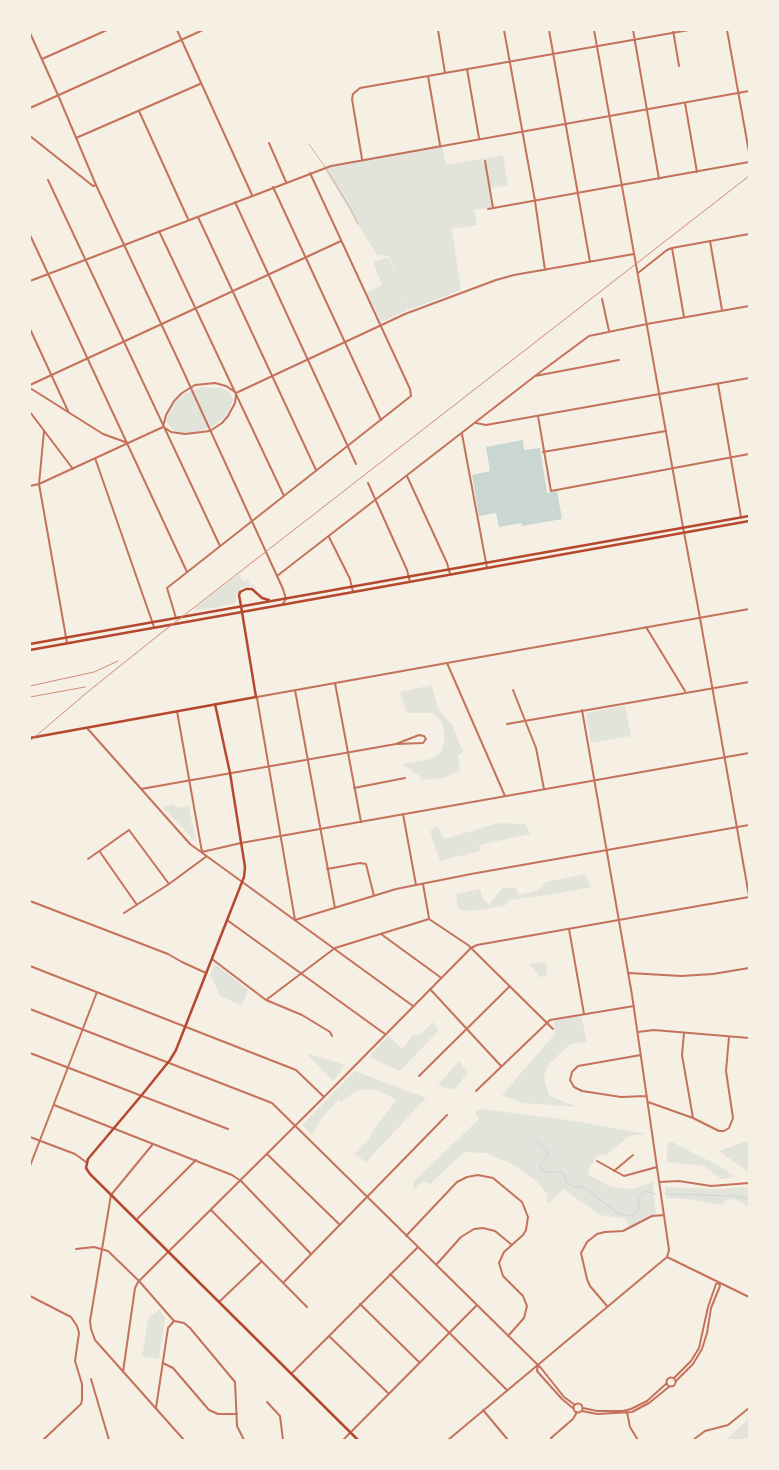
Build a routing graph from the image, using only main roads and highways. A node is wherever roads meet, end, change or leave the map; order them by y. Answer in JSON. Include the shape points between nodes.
{"nodes":[{"id":1,"x":749,"y":516,"type":"edge"},
{"id":2,"x":749,"y":521,"type":"edge"},
{"id":3,"x":600,"y":542,"type":"junction"},
{"id":4,"x":600,"y":547,"type":"junction"},
{"id":5,"x":522,"y":556,"type":"junction"},
{"id":6,"x":523,"y":561,"type":"junction"},
{"id":7,"x":272,"y":601,"type":"junction"},
{"id":8,"x":241,"y":606,"type":"junction"},
{"id":9,"x":242,"y":612,"type":"junction"},
{"id":10,"x":30,"y":644,"type":"edge"},
{"id":11,"x":30,"y":650,"type":"edge"},
{"id":12,"x":215,"y":704,"type":"junction"},
{"id":13,"x":30,"y":738,"type":"edge"},
{"id":14,"x":358,"y":1440,"type":"edge"}],
"edges":[{"from":1,"to":3,"type":"main road"},
{"from":2,"to":4,"type":"main road"},
{"from":3,"to":4,"type":"main road"},
{"from":3,"to":5,"type":"main road"},
{"from":4,"to":6,"type":"main road"},
{"from":5,"to":6,"type":"main road"},
{"from":5,"to":7,"type":"main road"},
{"from":6,"to":9,"type":"main road"},
{"from":7,"to":8,"type":"main road"},
{"from":7,"to":8,"type":"main road","via":[[246,588],[239,595]]},
{"from":8,"to":9,"type":"main road"},
{"from":8,"to":10,"type":"main road"},
{"from":9,"to":11,"type":"main road"},
{"from":9,"to":12,"type":"main road","via":[[256,697]]},
{"from":12,"to":13,"type":"main road"},
{"from":12,"to":14,"type":"main road","via":[[245,872],[176,1050],[86,1162],[88,1172]]}]}
